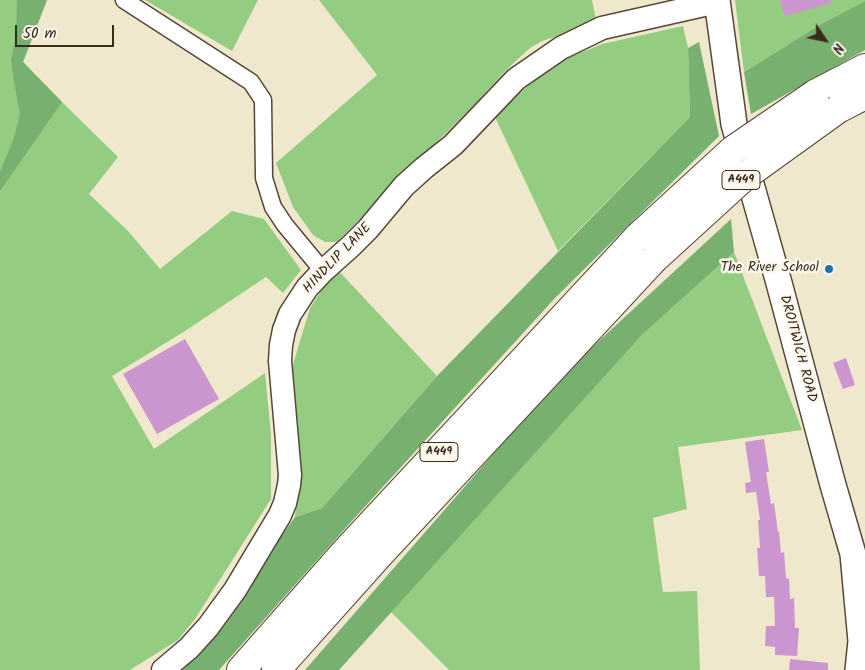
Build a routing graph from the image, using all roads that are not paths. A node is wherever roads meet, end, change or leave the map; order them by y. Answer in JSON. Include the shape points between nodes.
{"nodes":[{"id":1,"x":124,"y":0,"type":"edge"},
{"id":2,"x":717,"y":1,"type":"edge"},
{"id":3,"x":865,"y":68,"type":"edge"},
{"id":4,"x":865,"y":95,"type":"edge"},
{"id":5,"x":323,"y":271,"type":"junction"},
{"id":6,"x":859,"y":552,"type":"edge"},
{"id":7,"x":163,"y":670,"type":"edge"},
{"id":8,"x":241,"y":670,"type":"edge"},
{"id":9,"x":276,"y":670,"type":"edge"},
{"id":10,"x":858,"y":670,"type":"edge"}],
"edges":[{"from":1,"to":5,"type":"street","via":[[251,82],[263,100],[264,178],[273,207]]},
{"from":2,"to":5,"type":"street","name":"HINDLIP LANE","via":[[602,28],[548,56],[516,79],[453,145],[404,186],[368,229]]},
{"from":2,"to":6,"type":"main road","name":"DROITWICH ROAD","via":[[734,124],[833,485]]},
{"from":3,"to":8,"type":"highway","number":"A449","bridge":true,"via":[[815,94],[734,150],[639,236],[345,552]]},
{"from":4,"to":9,"type":"highway","number":"A449","bridge":true,"via":[[838,109],[745,176],[653,260]]},
{"from":5,"to":7,"type":"street","name":"HINDLIP LANE","via":[[290,314],[281,345],[290,475],[285,503],[235,590],[208,627]]},
{"from":6,"to":10,"type":"main road","name":"DROITWICH ROAD","via":[[861,641]]}]}
